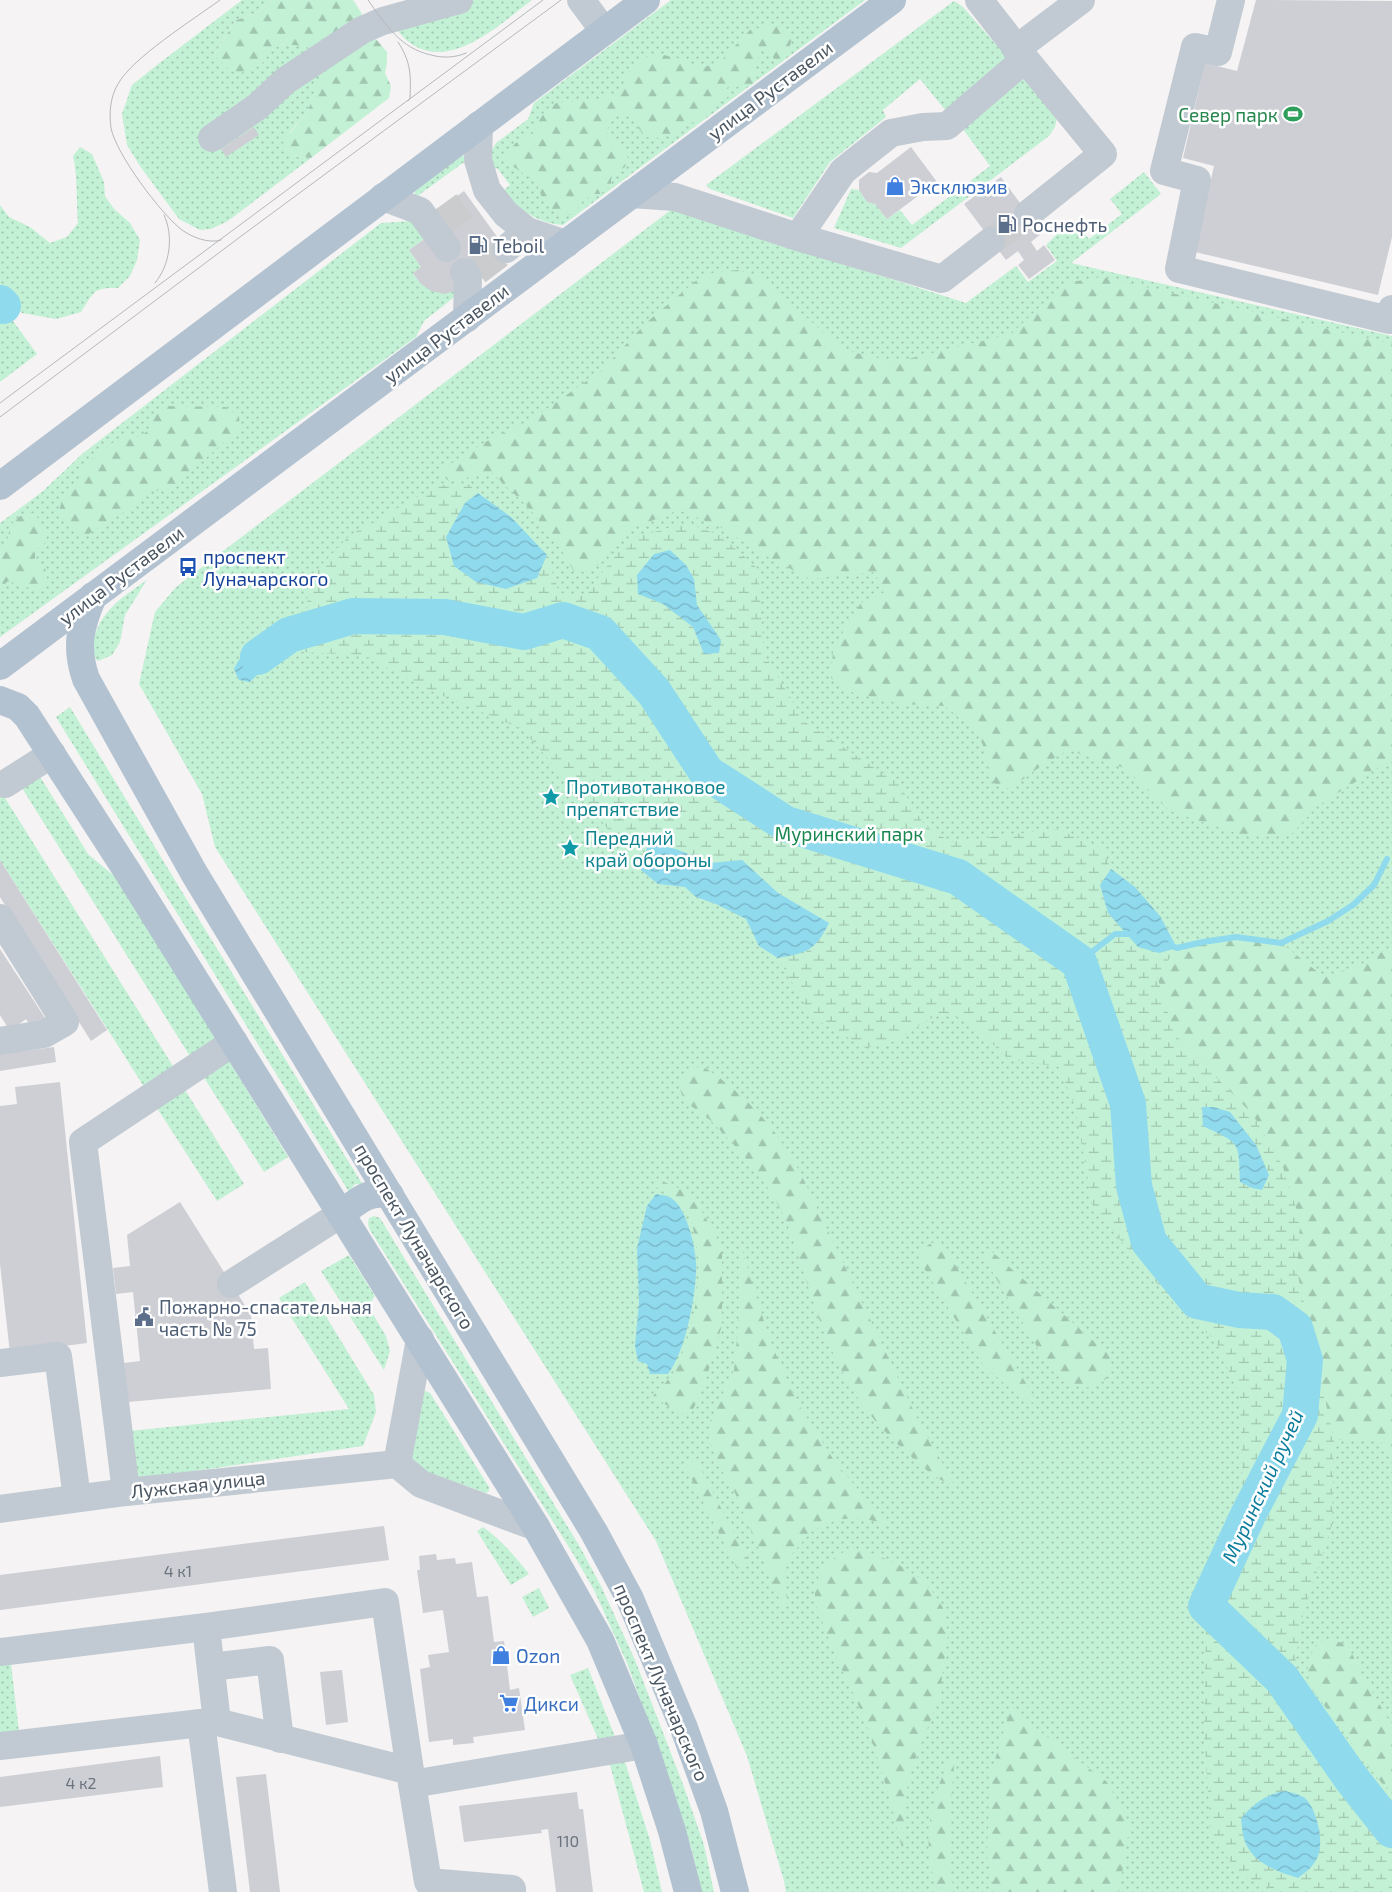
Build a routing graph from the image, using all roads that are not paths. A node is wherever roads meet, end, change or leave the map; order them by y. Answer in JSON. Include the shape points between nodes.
{"nodes":[{"id":1,"x":459,"y":0,"type":"edge"},
{"id":2,"x":581,"y":0,"type":"edge"},
{"id":3,"x":646,"y":0,"type":"edge"},
{"id":4,"x":892,"y":0,"type":"edge"},
{"id":5,"x":979,"y":0,"type":"edge"},
{"id":6,"x":1081,"y":0,"type":"edge"},
{"id":7,"x":1230,"y":0,"type":"edge"},
{"id":8,"x":604,"y":31,"type":"junction"},
{"id":9,"x":1020,"y":54,"type":"junction"},
{"id":10,"x":479,"y":125,"type":"junction"},
{"id":11,"x":212,"y":138,"type":"dead end"},
{"id":12,"x":631,"y":194,"type":"junction"},
{"id":13,"x":383,"y":197,"type":"junction"},
{"id":14,"x":1028,"y":214,"type":"tunnel mouth"},
{"id":15,"x":527,"y":231,"type":"junction"},
{"id":16,"x":441,"y":233,"type":"dead end"},
{"id":17,"x":798,"y":237,"type":"junction"},
{"id":18,"x":992,"y":241,"type":"tunnel mouth"},
{"id":19,"x":566,"y":244,"type":"junction"},
{"id":20,"x":506,"y":249,"type":"tunnel mouth"},
{"id":21,"x":470,"y":273,"type":"dead end"},
{"id":22,"x":1392,"y":309,"type":"edge"},
{"id":23,"x":467,"y":318,"type":"junction"},
{"id":24,"x":0,"y":486,"type":"edge"},
{"id":25,"x":93,"y":596,"type":"junction"},
{"id":26,"x":0,"y":666,"type":"edge"},
{"id":27,"x":0,"y":700,"type":"edge"},
{"id":28,"x":52,"y":754,"type":"junction"},
{"id":29,"x":5,"y":784,"type":"dead end"},
{"id":30,"x":0,"y":918,"type":"edge"},
{"id":31,"x":0,"y":1041,"type":"edge"},
{"id":32,"x":234,"y":1042,"type":"junction"},
{"id":33,"x":390,"y":1195,"type":"junction"},
{"id":34,"x":342,"y":1214,"type":"junction"},
{"id":35,"x":231,"y":1284,"type":"dead end"},
{"id":36,"x":420,"y":1339,"type":"junction"},
{"id":37,"x":0,"y":1363,"type":"edge"},
{"id":38,"x":397,"y":1464,"type":"junction"},
{"id":39,"x":126,"y":1492,"type":"junction"},
{"id":40,"x":77,"y":1498,"type":"junction"},
{"id":41,"x":0,"y":1509,"type":"edge"},
{"id":42,"x":536,"y":1527,"type":"junction"},
{"id":43,"x":206,"y":1627,"type":"junction"},
{"id":44,"x":0,"y":1652,"type":"edge"},
{"id":45,"x":211,"y":1667,"type":"junction"},
{"id":46,"x":209,"y":1723,"type":"junction"},
{"id":47,"x":280,"y":1739,"type":"junction"},
{"id":48,"x":644,"y":1745,"type":"junction"},
{"id":49,"x":0,"y":1746,"type":"edge"},
{"id":50,"x":411,"y":1777,"type":"junction"},
{"id":51,"x":428,"y":1887,"type":"edge"},
{"id":52,"x":223,"y":1892,"type":"edge"},
{"id":53,"x":512,"y":1892,"type":"edge"},
{"id":54,"x":688,"y":1892,"type":"edge"},
{"id":55,"x":735,"y":1892,"type":"edge"}],
"edges":[{"from":1,"to":11,"type":"street","via":[[383,20],[362,30],[285,81],[257,107]]},
{"from":2,"to":8,"type":"street"},
{"from":3,"to":8,"type":"main road"},
{"from":4,"to":12,"type":"main road","name":"улица Руставели"},
{"from":5,"to":9,"type":"street"},
{"from":6,"to":9,"type":"street"},
{"from":7,"to":22,"type":"street","via":[[1218,52],[1195,47],[1164,171],[1197,180],[1179,269],[1389,320]]},
{"from":8,"to":10,"type":"main road"},
{"from":9,"to":14,"type":"street","via":[[1103,154]]},
{"from":9,"to":17,"type":"street","via":[[947,126],[891,133],[843,171]]},
{"from":10,"to":13,"type":"main road"},
{"from":10,"to":15,"type":"street","via":[[479,196]]},
{"from":12,"to":17,"type":"street","via":[[674,197]]},
{"from":12,"to":19,"type":"main road","name":"улица Руставели"},
{"from":13,"to":16,"type":"street","via":[[420,210]]},
{"from":13,"to":24,"type":"main road"},
{"from":15,"to":19,"type":"street"},
{"from":15,"to":20,"type":"street"},
{"from":17,"to":18,"type":"street","via":[[942,279]]},
{"from":19,"to":23,"type":"main road","name":"улица Руставели"},
{"from":21,"to":23,"type":"street"},
{"from":23,"to":25,"type":"main road","name":"улица Руставели"},
{"from":25,"to":26,"type":"main road","name":"улица Руставели"},
{"from":25,"to":33,"type":"main road","name":"проспект Луначарского","via":[[82,620],[78,646],[86,679],[194,873]]},
{"from":27,"to":28,"type":"main road","via":[[18,707],[27,716]]},
{"from":28,"to":29,"type":"street"},
{"from":28,"to":32,"type":"main road"},
{"from":30,"to":31,"type":"street","via":[[65,1022],[44,1034]]},
{"from":32,"to":34,"type":"main road"},
{"from":32,"to":39,"type":"street","via":[[83,1142]]},
{"from":33,"to":34,"type":"main road","via":[[366,1196]]},
{"from":33,"to":55,"type":"main road","name":"проспект Луначарского","via":[[594,1532],[630,1599],[684,1728],[714,1811]]},
{"from":34,"to":35,"type":"street"},
{"from":34,"to":36,"type":"main road"},
{"from":36,"to":38,"type":"street"},
{"from":36,"to":42,"type":"main road"},
{"from":37,"to":40,"type":"street","via":[[58,1356]]},
{"from":38,"to":39,"type":"street","name":"Лужская улица"},
{"from":38,"to":42,"type":"street","via":[[421,1484]]},
{"from":39,"to":40,"type":"street","name":"Лужская улица"},
{"from":40,"to":41,"type":"street","name":"Лужская улица"},
{"from":42,"to":48,"type":"main road","via":[[600,1640]]},
{"from":43,"to":44,"type":"street"},
{"from":43,"to":45,"type":"street"},
{"from":43,"to":50,"type":"street","via":[[385,1602]]},
{"from":45,"to":46,"type":"street"},
{"from":45,"to":47,"type":"street","via":[[270,1660]]},
{"from":46,"to":47,"type":"street"},
{"from":46,"to":49,"type":"street"},
{"from":46,"to":52,"type":"street"},
{"from":47,"to":50,"type":"street"},
{"from":48,"to":50,"type":"street"},
{"from":48,"to":54,"type":"main road"},
{"from":50,"to":51,"type":"street"},
{"from":51,"to":53,"type":"street","via":[[512,1889]]}]}
